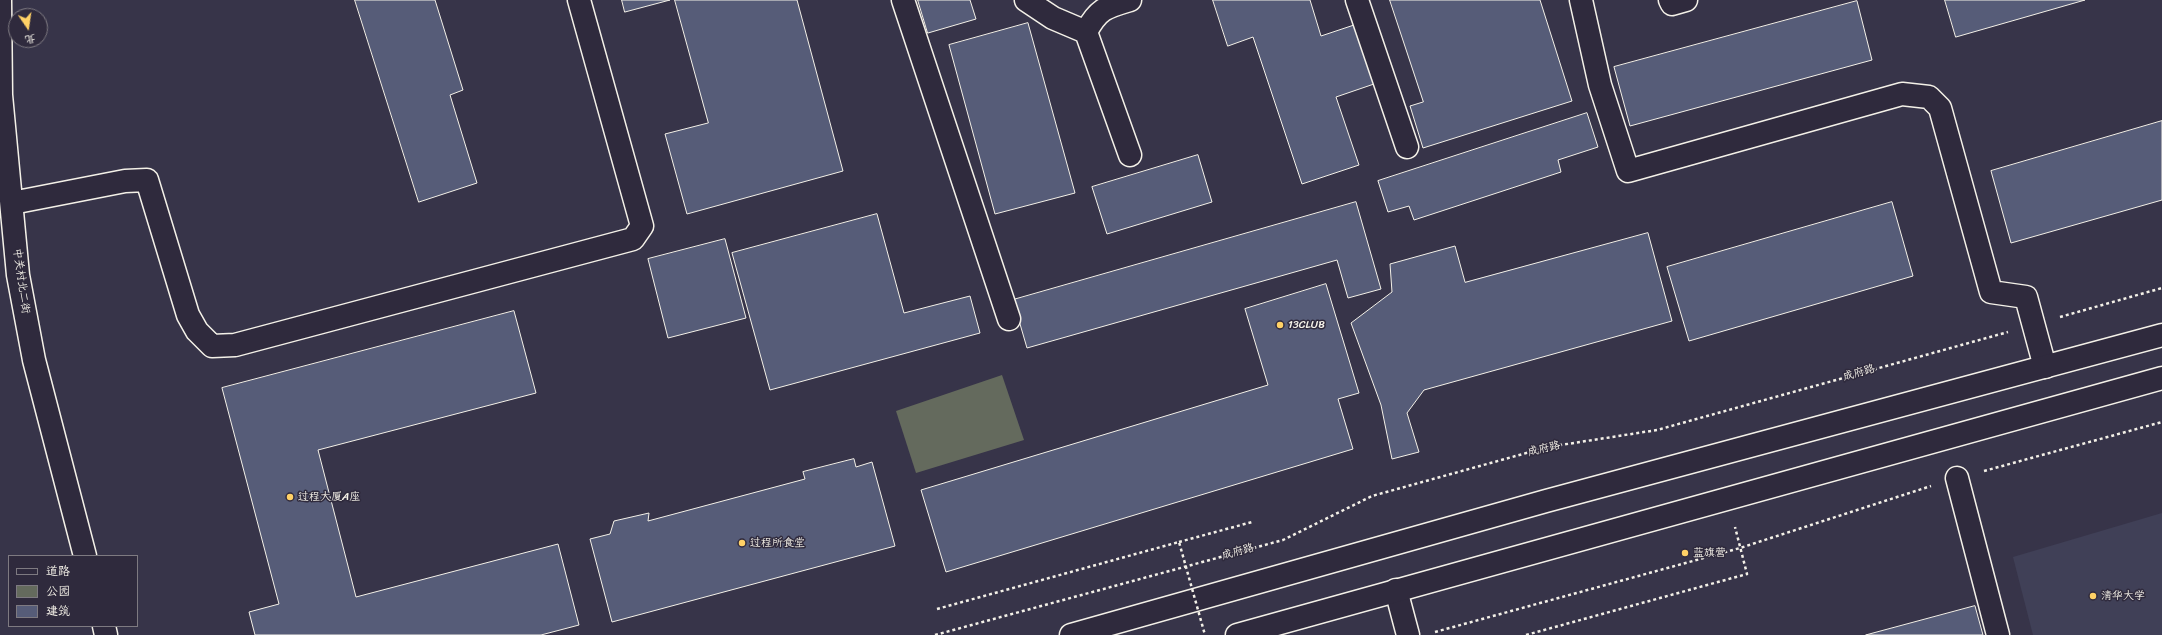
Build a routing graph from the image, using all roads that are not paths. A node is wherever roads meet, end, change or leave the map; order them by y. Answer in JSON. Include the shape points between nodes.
{"nodes":[{"id":1,"x":0,"y":0,"type":"edge"},
{"id":2,"x":579,"y":0,"type":"edge"},
{"id":3,"x":903,"y":0,"type":"edge"},
{"id":4,"x":1026,"y":0,"type":"edge"},
{"id":5,"x":1130,"y":0,"type":"edge"},
{"id":6,"x":1356,"y":0,"type":"edge"},
{"id":7,"x":1581,"y":0,"type":"edge"},
{"id":8,"x":1670,"y":0,"type":"edge"},
{"id":9,"x":1686,"y":0,"type":"edge"},
{"id":10,"x":1086,"y":32,"type":"junction"},
{"id":11,"x":0,"y":95,"type":"edge"},
{"id":12,"x":1406,"y":147,"type":"dead end"},
{"id":13,"x":1130,"y":155,"type":"dead end"},
{"id":14,"x":12,"y":203,"type":"junction"},
{"id":15,"x":1008,"y":319,"type":"dead end"},
{"id":16,"x":2162,"y":335,"type":"edge"},
{"id":17,"x":2045,"y":367,"type":"junction"},
{"id":18,"x":2162,"y":378,"type":"edge"},
{"id":19,"x":1957,"y":478,"type":"road end"},
{"id":20,"x":86,"y":555,"type":"edge"},
{"id":21,"x":1396,"y":590,"type":"junction"},
{"id":22,"x":1071,"y":635,"type":"edge"},
{"id":23,"x":1237,"y":635,"type":"edge"},
{"id":24,"x":1408,"y":635,"type":"edge"},
{"id":25,"x":1998,"y":635,"type":"edge"}],
"edges":[{"from":1,"to":11,"type":"street","name":"中关村北二街"},
{"from":2,"to":14,"type":"street","via":[[642,226],[633,239],[235,345],[212,346],[197,331],[188,315],[147,180],[125,181]]},
{"from":3,"to":15,"type":"street"},
{"from":4,"to":10,"type":"street","via":[[1053,18]]},
{"from":5,"to":10,"type":"street","via":[[1110,6],[1095,16]]},
{"from":6,"to":12,"type":"street"},
{"from":7,"to":17,"type":"street","via":[[1600,85],[1628,171],[1902,94],[1929,97],[1940,108],[1991,292],[2026,296]]},
{"from":8,"to":9,"type":"street","via":[[1672,4]]},
{"from":10,"to":13,"type":"street"},
{"from":11,"to":14,"type":"street","name":"中关村北二街"},
{"from":14,"to":20,"type":"street","name":"中关村北二街","via":[[18,275],[34,360]]},
{"from":16,"to":17,"type":"street"},
{"from":17,"to":22,"type":"street","via":[[1546,501]]},
{"from":18,"to":21,"type":"street"},
{"from":19,"to":25,"type":"street"},
{"from":21,"to":23,"type":"street"},
{"from":21,"to":24,"type":"street"}]}
